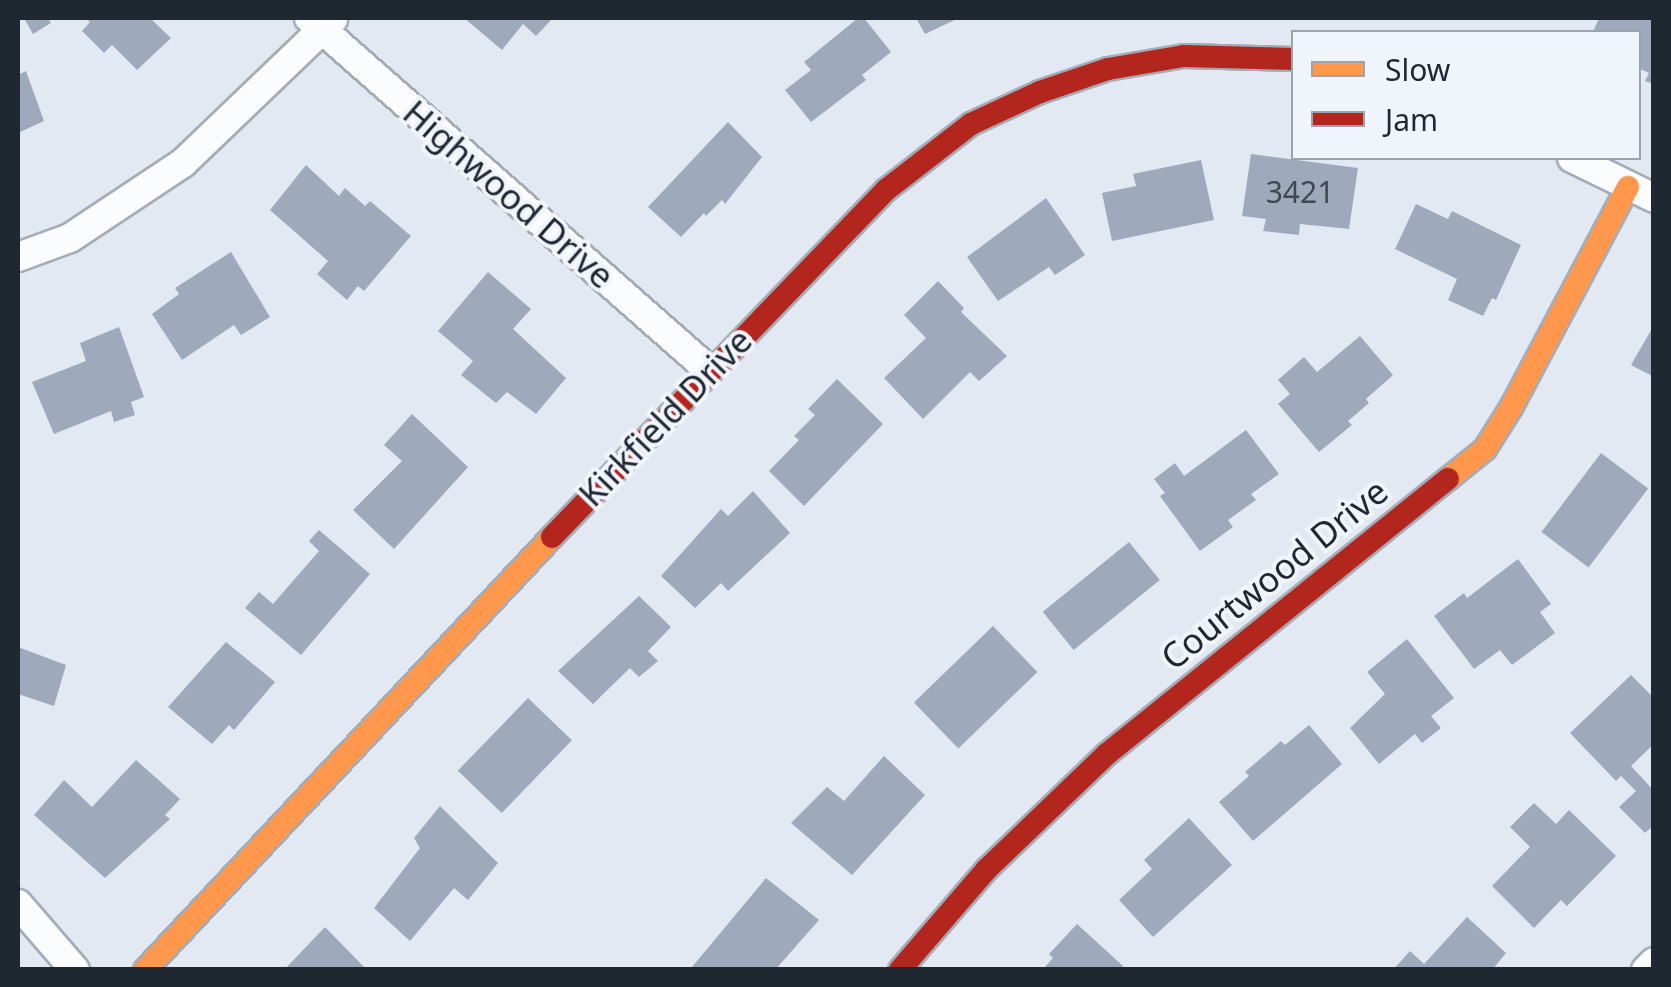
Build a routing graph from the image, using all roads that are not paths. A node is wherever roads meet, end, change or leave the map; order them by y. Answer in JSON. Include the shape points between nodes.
{"nodes":[{"id":1,"x":322,"y":22,"type":"edge"},
{"id":2,"x":1291,"y":59,"type":"edge"},
{"id":3,"x":1576,"y":160,"type":"edge"},
{"id":4,"x":1641,"y":192,"type":"edge"},
{"id":5,"x":18,"y":257,"type":"edge"},
{"id":6,"x":709,"y":370,"type":"junction"},
{"id":7,"x":18,"y":904,"type":"edge"},
{"id":8,"x":1654,"y":962,"type":"edge"},
{"id":9,"x":75,"y":970,"type":"edge"},
{"id":10,"x":144,"y":970,"type":"edge"},
{"id":11,"x":900,"y":970,"type":"edge"},
{"id":12,"x":1646,"y":970,"type":"edge"}],
"edges":[{"from":1,"to":5,"type":"street","via":[[183,163],[70,238]]},
{"from":1,"to":6,"type":"street","name":"Highwood Drive"},
{"from":2,"to":6,"type":"street","name":"Kirkfield Drive","via":[[1184,56],[1126,66],[1040,92],[971,124],[886,190]]},
{"from":3,"to":4,"type":"street"},
{"from":4,"to":11,"type":"street","name":"Courtwood Drive","via":[[1485,449],[1107,754],[987,870]]},
{"from":6,"to":10,"type":"street","name":"Kirkfield Drive"},
{"from":7,"to":9,"type":"street"},
{"from":8,"to":12,"type":"street"}]}
